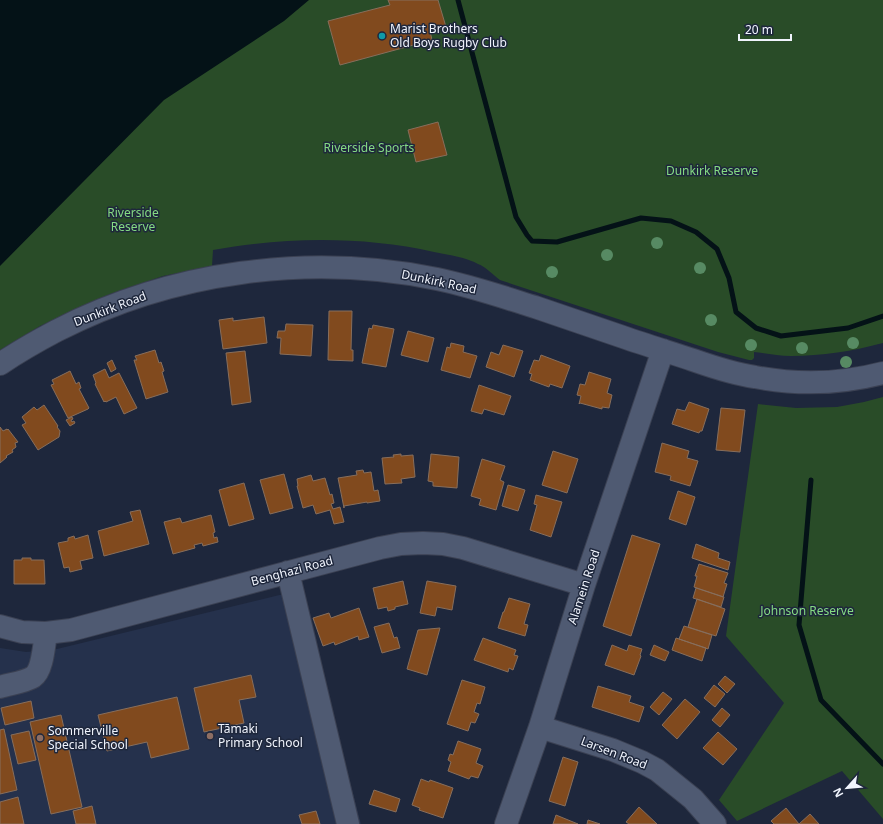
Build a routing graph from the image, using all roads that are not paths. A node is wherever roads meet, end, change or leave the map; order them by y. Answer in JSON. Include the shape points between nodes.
{"nodes":[{"id":1,"x":663,"y":350,"type":"junction"},
{"id":2,"x":0,"y":364,"type":"edge"},
{"id":3,"x":883,"y":373,"type":"edge"},
{"id":4,"x":288,"y":572,"type":"junction"},
{"id":5,"x":584,"y":585,"type":"junction"},
{"id":6,"x":0,"y":626,"type":"edge"},
{"id":7,"x":46,"y":633,"type":"junction"},
{"id":8,"x":0,"y":687,"type":"edge"},
{"id":9,"x":540,"y":727,"type":"junction"},
{"id":10,"x":348,"y":824,"type":"edge"},
{"id":11,"x":506,"y":824,"type":"edge"},
{"id":12,"x":715,"y":824,"type":"edge"}],
"edges":[{"from":1,"to":2,"type":"street","name":"Dunkirk Road","via":[[495,294],[440,280],[375,270],[304,268],[231,274],[151,292],[73,323]]},
{"from":1,"to":3,"type":"street","name":"Dunkirk Road","via":[[731,372],[783,381],[827,382]]},
{"from":1,"to":5,"type":"street","name":"Alamein Road"},
{"from":4,"to":5,"type":"street","name":"Benghazi Road","via":[[380,548],[423,543],[463,548]]},
{"from":4,"to":7,"type":"street","name":"Benghazi Road","via":[[71,630]]},
{"from":4,"to":10,"type":"street"},
{"from":5,"to":9,"type":"street","name":"Alamein Road"},
{"from":6,"to":7,"type":"street","name":"Benghazi Road","via":[[22,632]]},
{"from":7,"to":8,"type":"street","via":[[40,667],[34,676]]},
{"from":9,"to":11,"type":"street","name":"Alamein Road"},
{"from":9,"to":12,"type":"street","name":"Larsen Road","via":[[613,750],[657,770],[693,799]]}]}
